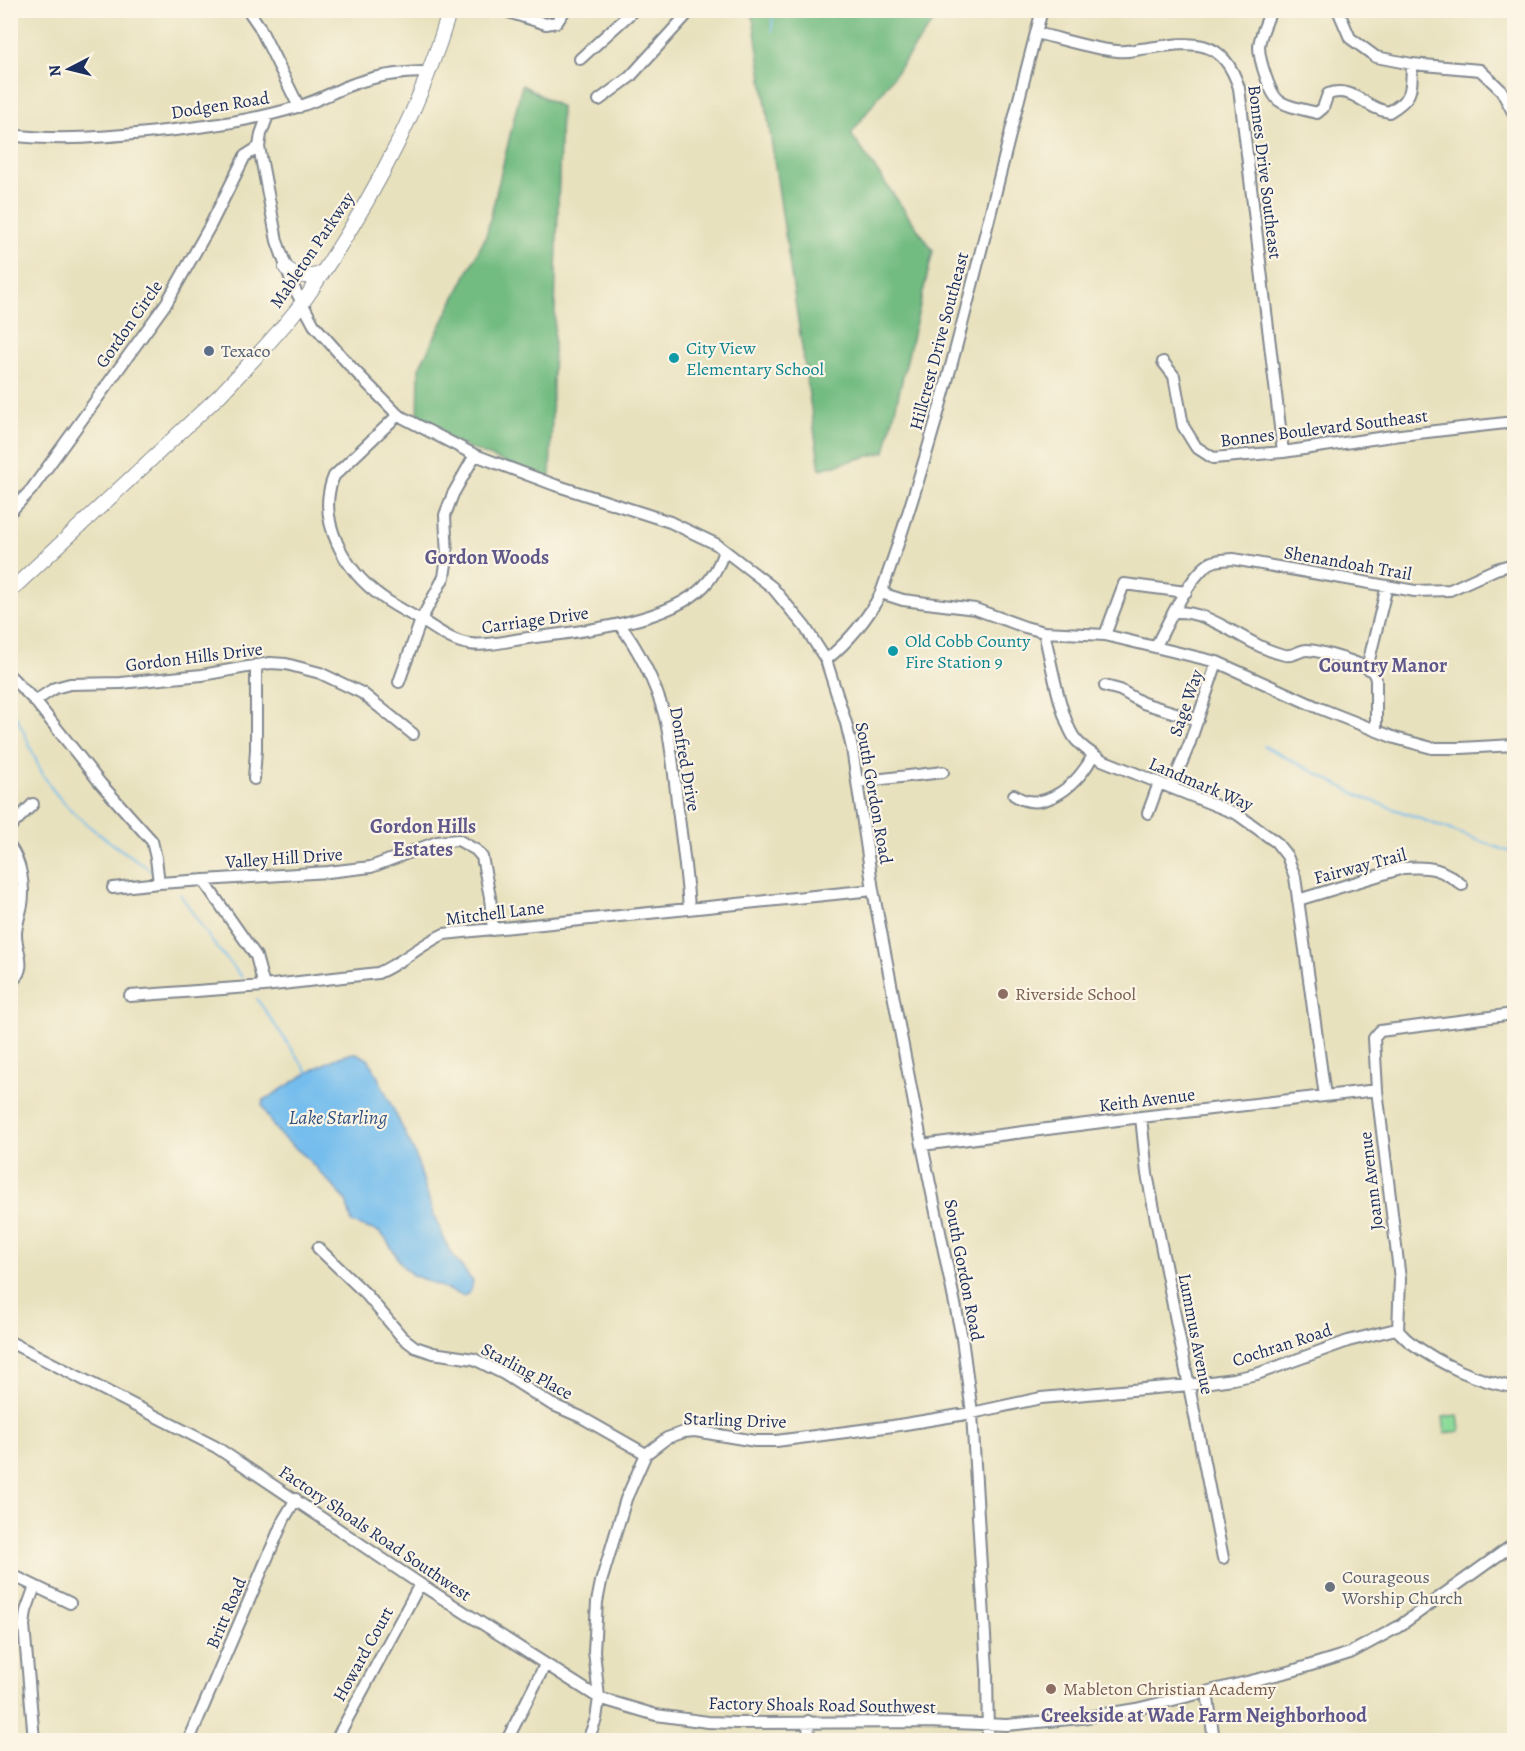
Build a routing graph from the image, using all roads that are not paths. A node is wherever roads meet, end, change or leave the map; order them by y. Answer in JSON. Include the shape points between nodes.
{"nodes":[{"id":1,"x":248,"y":10,"type":"edge"},
{"id":2,"x":450,"y":10,"type":"edge"},
{"id":3,"x":502,"y":10,"type":"edge"},
{"id":4,"x":565,"y":10,"type":"edge"},
{"id":5,"x":634,"y":10,"type":"edge"},
{"id":6,"x":691,"y":10,"type":"edge"},
{"id":7,"x":1042,"y":10,"type":"edge"},
{"id":8,"x":1271,"y":10,"type":"edge"},
{"id":9,"x":1338,"y":10,"type":"edge"},
{"id":10,"x":1036,"y":33,"type":"junction"},
{"id":11,"x":580,"y":59,"type":"dead end"},
{"id":12,"x":1412,"y":64,"type":"junction"},
{"id":13,"x":429,"y":72,"type":"junction"},
{"id":14,"x":599,"y":100,"type":"dead end"},
{"id":15,"x":299,"y":107,"type":"junction"},
{"id":16,"x":1515,"y":114,"type":"edge"},
{"id":17,"x":268,"y":115,"type":"junction"},
{"id":18,"x":10,"y":135,"type":"edge"},
{"id":19,"x":259,"y":147,"type":"junction"},
{"id":20,"x":286,"y":268,"type":"junction"},
{"id":21,"x":322,"y":274,"type":"junction"},
{"id":22,"x":302,"y":304,"type":"junction"},
{"id":23,"x":1163,"y":362,"type":"dead end"},
{"id":24,"x":398,"y":415,"type":"junction"},
{"id":25,"x":1515,"y":422,"type":"edge"},
{"id":26,"x":1283,"y":452,"type":"junction"},
{"id":27,"x":475,"y":455,"type":"junction"},
{"id":28,"x":10,"y":512,"type":"edge"},
{"id":29,"x":724,"y":551,"type":"junction"},
{"id":30,"x":1515,"y":564,"type":"edge"},
{"id":31,"x":1387,"y":586,"type":"junction"},
{"id":32,"x":10,"y":591,"type":"edge"},
{"id":33,"x":1186,"y":592,"type":"junction"},
{"id":34,"x":881,"y":593,"type":"junction"},
{"id":35,"x":1174,"y":612,"type":"junction"},
{"id":36,"x":421,"y":620,"type":"junction"},
{"id":37,"x":619,"y":624,"type":"junction"},
{"id":38,"x":1044,"y":632,"type":"junction"},
{"id":39,"x":1106,"y":635,"type":"junction"},
{"id":40,"x":1156,"y":646,"type":"junction"},
{"id":41,"x":826,"y":660,"type":"junction"},
{"id":42,"x":1217,"y":662,"type":"junction"},
{"id":43,"x":256,"y":665,"type":"junction"},
{"id":44,"x":1367,"y":668,"type":"junction"},
{"id":45,"x":10,"y":676,"type":"edge"},
{"id":46,"x":399,"y":682,"type":"dead end"},
{"id":47,"x":1106,"y":686,"type":"dead end"},
{"id":48,"x":35,"y":701,"type":"junction"},
{"id":49,"x":1198,"y":720,"type":"junction"},
{"id":50,"x":1376,"y":730,"type":"junction"},
{"id":51,"x":413,"y":734,"type":"dead end"},
{"id":52,"x":1515,"y":745,"type":"edge"},
{"id":53,"x":1093,"y":754,"type":"junction"},
{"id":54,"x":943,"y":772,"type":"dead end"},
{"id":55,"x":254,"y":778,"type":"dead end"},
{"id":56,"x":857,"y":782,"type":"junction"},
{"id":57,"x":1160,"y":783,"type":"junction"},
{"id":58,"x":1171,"y":788,"type":"junction"},
{"id":59,"x":1014,"y":795,"type":"dead end"},
{"id":60,"x":33,"y":804,"type":"dead end"},
{"id":61,"x":1148,"y":813,"type":"dead end"},
{"id":62,"x":10,"y":827,"type":"edge"},
{"id":63,"x":10,"y":847,"type":"edge"},
{"id":64,"x":204,"y":880,"type":"junction"},
{"id":65,"x":159,"y":883,"type":"junction"},
{"id":66,"x":1462,"y":885,"type":"dead end"},
{"id":67,"x":113,"y":888,"type":"dead end"},
{"id":68,"x":873,"y":890,"type":"junction"},
{"id":69,"x":1298,"y":900,"type":"junction"},
{"id":70,"x":689,"y":909,"type":"junction"},
{"id":71,"x":493,"y":930,"type":"junction"},
{"id":72,"x":10,"y":984,"type":"edge"},
{"id":73,"x":264,"y":986,"type":"junction"},
{"id":74,"x":130,"y":996,"type":"dead end"},
{"id":75,"x":1515,"y":1014,"type":"edge"},
{"id":76,"x":1377,"y":1090,"type":"junction"},
{"id":77,"x":1325,"y":1096,"type":"junction"},
{"id":78,"x":1141,"y":1117,"type":"junction"},
{"id":79,"x":922,"y":1145,"type":"junction"},
{"id":80,"x":318,"y":1248,"type":"dead end"},
{"id":81,"x":1398,"y":1330,"type":"junction"},
{"id":82,"x":11,"y":1344,"type":"edge"},
{"id":83,"x":1189,"y":1385,"type":"junction"},
{"id":84,"x":1515,"y":1387,"type":"edge"},
{"id":85,"x":972,"y":1413,"type":"junction"},
{"id":86,"x":646,"y":1454,"type":"junction"},
{"id":87,"x":296,"y":1499,"type":"junction"},
{"id":88,"x":1515,"y":1544,"type":"edge"},
{"id":89,"x":1223,"y":1558,"type":"dead end"},
{"id":90,"x":10,"y":1574,"type":"edge"},
{"id":91,"x":420,"y":1584,"type":"junction"},
{"id":92,"x":35,"y":1586,"type":"junction"},
{"id":93,"x":70,"y":1603,"type":"dead end"},
{"id":94,"x":545,"y":1665,"type":"junction"},
{"id":95,"x":1207,"y":1692,"type":"junction"},
{"id":96,"x":599,"y":1698,"type":"junction"},
{"id":97,"x":808,"y":1721,"type":"junction"},
{"id":98,"x":989,"y":1726,"type":"junction"},
{"id":99,"x":34,"y":1740,"type":"edge"},
{"id":100,"x":189,"y":1740,"type":"edge"},
{"id":101,"x":336,"y":1740,"type":"edge"},
{"id":102,"x":507,"y":1740,"type":"edge"},
{"id":103,"x":588,"y":1740,"type":"edge"},
{"id":104,"x":808,"y":1740,"type":"edge"},
{"id":105,"x":988,"y":1740,"type":"edge"},
{"id":106,"x":1214,"y":1740,"type":"edge"}],
"edges":[{"from":1,"to":15,"type":"street"},
{"from":2,"to":13,"type":"main road","name":"Mableton Parkway"},
{"from":3,"to":4,"type":"street","via":[[546,24],[557,22]]},
{"from":5,"to":11,"type":"street"},
{"from":6,"to":14,"type":"street","via":[[630,78]]},
{"from":7,"to":10,"type":"street","name":"Hillcrest Drive Southeast"},
{"from":8,"to":12,"type":"street","via":[[1259,49],[1274,98],[1282,103],[1317,113],[1328,94],[1338,91],[1389,112],[1411,93]]},
{"from":9,"to":12,"type":"street","via":[[1350,38],[1359,45],[1376,57]]},
{"from":10,"to":26,"type":"street","name":"Bonnes Drive Southeast","via":[[1120,52],[1181,44],[1206,46],[1221,54],[1233,70],[1239,88]]},
{"from":10,"to":34,"type":"street","name":"Hillcrest Drive Southeast","via":[[909,517]]},
{"from":12,"to":16,"type":"street","via":[[1480,70],[1501,90]]},
{"from":13,"to":15,"type":"street","name":"Dodgen Road","via":[[408,72],[350,85]]},
{"from":13,"to":21,"type":"main road","name":"Mableton Parkway","via":[[387,168]]},
{"from":15,"to":17,"type":"street","name":"Dodgen Road"},
{"from":17,"to":18,"type":"street","name":"Dodgen Road","via":[[118,135]]},
{"from":17,"to":19,"type":"street"},
{"from":19,"to":20,"type":"street","name":"South Gordon Road"},
{"from":19,"to":28,"type":"street","name":"Gordon Circle","via":[[245,156],[167,302],[31,490]]},
{"from":20,"to":21,"type":"main road","via":[[301,277]]},
{"from":20,"to":22,"type":"street","name":"South Gordon Road"},
{"from":21,"to":22,"type":"main road","name":"Mableton Parkway"},
{"from":22,"to":24,"type":"street","name":"South Gordon Road","via":[[314,325]]},
{"from":22,"to":32,"type":"main road","name":"Mableton Parkway","via":[[220,395]]},
{"from":23,"to":26,"type":"street","name":"Bonnes Boulevard Southeast","via":[[1174,376],[1183,426],[1196,447],[1213,458]]},
{"from":24,"to":27,"type":"street","name":"South Gordon Road"},
{"from":24,"to":36,"type":"street","name":"Carriage Drive","via":[[334,476],[328,513],[332,533],[365,583]]},
{"from":25,"to":26,"type":"street","name":"Bonnes Boulevard Southeast"},
{"from":27,"to":29,"type":"street","name":"South Gordon Road","via":[[670,522]]},
{"from":27,"to":36,"type":"street","via":[[445,515],[444,577]]},
{"from":29,"to":37,"type":"street","name":"Carriage Drive","via":[[702,589],[661,612]]},
{"from":29,"to":41,"type":"street","name":"South Gordon Road","via":[[771,587],[805,627]]},
{"from":30,"to":31,"type":"street","name":"Shenandoah Trail","via":[[1450,590],[1415,591]]},
{"from":31,"to":33,"type":"street","name":"Shenandoah Trail","via":[[1217,560],[1206,566]]},
{"from":31,"to":44,"type":"street"},
{"from":33,"to":35,"type":"street","name":"Shenandoah Trail"},
{"from":33,"to":39,"type":"street","via":[[1124,584]]},
{"from":34,"to":38,"type":"street","via":[[903,600],[975,609]]},
{"from":34,"to":41,"type":"street","name":"Hillcrest Drive Southeast","via":[[865,621]]},
{"from":35,"to":40,"type":"street","name":"Shenandoah Trail"},
{"from":35,"to":44,"type":"street","via":[[1197,614],[1287,655],[1316,650]]},
{"from":36,"to":37,"type":"street","name":"Carriage Drive","via":[[457,640],[477,645]]},
{"from":36,"to":46,"type":"street"},
{"from":37,"to":70,"type":"street","name":"Donfred Drive","via":[[644,665],[664,714],[686,861]]},
{"from":38,"to":39,"type":"street"},
{"from":38,"to":53,"type":"street","name":"Landmark Way","via":[[1074,738]]},
{"from":39,"to":40,"type":"street"},
{"from":40,"to":42,"type":"street"},
{"from":41,"to":56,"type":"street","name":"South Gordon Road","via":[[846,723]]},
{"from":42,"to":49,"type":"street","name":"Sage Way"},
{"from":42,"to":50,"type":"street"},
{"from":43,"to":48,"type":"street","name":"Gordon Hills Drive","via":[[202,675],[70,684]]},
{"from":43,"to":51,"type":"street","name":"Gordon Hills Drive","via":[[286,664],[320,673],[362,693]]},
{"from":43,"to":55,"type":"street"},
{"from":44,"to":50,"type":"street","via":[[1376,680]]},
{"from":45,"to":48,"type":"street"},
{"from":47,"to":49,"type":"street","via":[[1143,703]]},
{"from":48,"to":65,"type":"street","via":[[152,841]]},
{"from":49,"to":58,"type":"street","name":"Sage Way"},
{"from":50,"to":52,"type":"street","via":[[1432,748]]},
{"from":53,"to":57,"type":"street","name":"Landmark Way"},
{"from":53,"to":59,"type":"street","via":[[1088,766],[1068,788],[1040,801]]},
{"from":54,"to":56,"type":"street"},
{"from":56,"to":68,"type":"street","name":"South Gordon Road"},
{"from":57,"to":58,"type":"street","name":"Landmark Way"},
{"from":57,"to":61,"type":"street"},
{"from":58,"to":69,"type":"street","name":"Landmark Way","via":[[1237,814],[1276,842],[1292,866]]},
{"from":60,"to":62,"type":"street"},
{"from":63,"to":72,"type":"street","via":[[20,867],[22,902],[16,935],[21,965]]},
{"from":64,"to":65,"type":"street","name":"Valley Hill Drive"},
{"from":64,"to":71,"type":"street","name":"Valley Hill Drive","via":[[371,867],[437,842],[458,840],[482,857]]},
{"from":64,"to":73,"type":"street","via":[[256,956]]},
{"from":65,"to":67,"type":"street","name":"Valley Hill Drive"},
{"from":66,"to":69,"type":"street","name":"Fairway Trail","via":[[1432,867],[1403,868]]},
{"from":68,"to":70,"type":"street","name":"Mitchell Lane"},
{"from":68,"to":79,"type":"street","name":"South Gordon Road"},
{"from":69,"to":77,"type":"street","name":"Landmark Way"},
{"from":70,"to":71,"type":"street","name":"Mitchell Lane"},
{"from":71,"to":73,"type":"street","name":"Mitchell Lane","via":[[444,934],[378,973]]},
{"from":73,"to":74,"type":"street","name":"Mitchell Lane"},
{"from":75,"to":76,"type":"street","name":"Joann Avenue","via":[[1380,1031],[1374,1038]]},
{"from":76,"to":77,"type":"street","name":"Keith Avenue"},
{"from":76,"to":81,"type":"street","name":"Joann Avenue","via":[[1400,1280]]},
{"from":77,"to":78,"type":"street","name":"Keith Avenue"},
{"from":78,"to":79,"type":"street","name":"Keith Avenue"},
{"from":78,"to":83,"type":"street","name":"Lummus Avenue","via":[[1147,1174]]},
{"from":79,"to":85,"type":"street","name":"South Gordon Road","via":[[951,1280]]},
{"from":80,"to":86,"type":"street","name":"Starling Place","via":[[415,1347],[474,1359]]},
{"from":81,"to":83,"type":"street","name":"Cochran Road","via":[[1348,1341],[1257,1374]]},
{"from":81,"to":84,"type":"street","via":[[1408,1341],[1442,1362],[1485,1381]]},
{"from":82,"to":87,"type":"street","name":"Factory Shoals Road Southwest","via":[[213,1445]]},
{"from":83,"to":85,"type":"street","name":"Cochran Road","via":[[1041,1398]]},
{"from":83,"to":89,"type":"street","name":"Lummus Avenue"},
{"from":85,"to":86,"type":"street","name":"Starling Drive","via":[[776,1441],[684,1432],[667,1438]]},
{"from":85,"to":98,"type":"street","name":"South Gordon Road"},
{"from":86,"to":96,"type":"street","via":[[618,1523],[597,1602],[594,1651]]},
{"from":87,"to":91,"type":"street","name":"Factory Shoals Road Southwest"},
{"from":87,"to":100,"type":"street","name":"Britt Road"},
{"from":88,"to":95,"type":"street","name":"Factory Shoals Road Southwest","via":[[1377,1640],[1322,1663]]},
{"from":90,"to":92,"type":"street"},
{"from":91,"to":94,"type":"street","name":"Factory Shoals Road Southwest"},
{"from":91,"to":101,"type":"street","name":"Howard Court"},
{"from":92,"to":93,"type":"street"},
{"from":92,"to":99,"type":"street","via":[[24,1625]]},
{"from":94,"to":96,"type":"street","name":"Factory Shoals Road Southwest"},
{"from":94,"to":102,"type":"street"},
{"from":95,"to":98,"type":"street","name":"Factory Shoals Road Southwest","via":[[1081,1718]]},
{"from":95,"to":106,"type":"street"},
{"from":96,"to":97,"type":"street","name":"Factory Shoals Road Southwest","via":[[656,1715],[708,1722]]},
{"from":96,"to":103,"type":"street"},
{"from":97,"to":98,"type":"street","name":"Factory Shoals Road Southwest"},
{"from":97,"to":104,"type":"street"},
{"from":98,"to":105,"type":"street","name":"South Gordon Road"}]}
